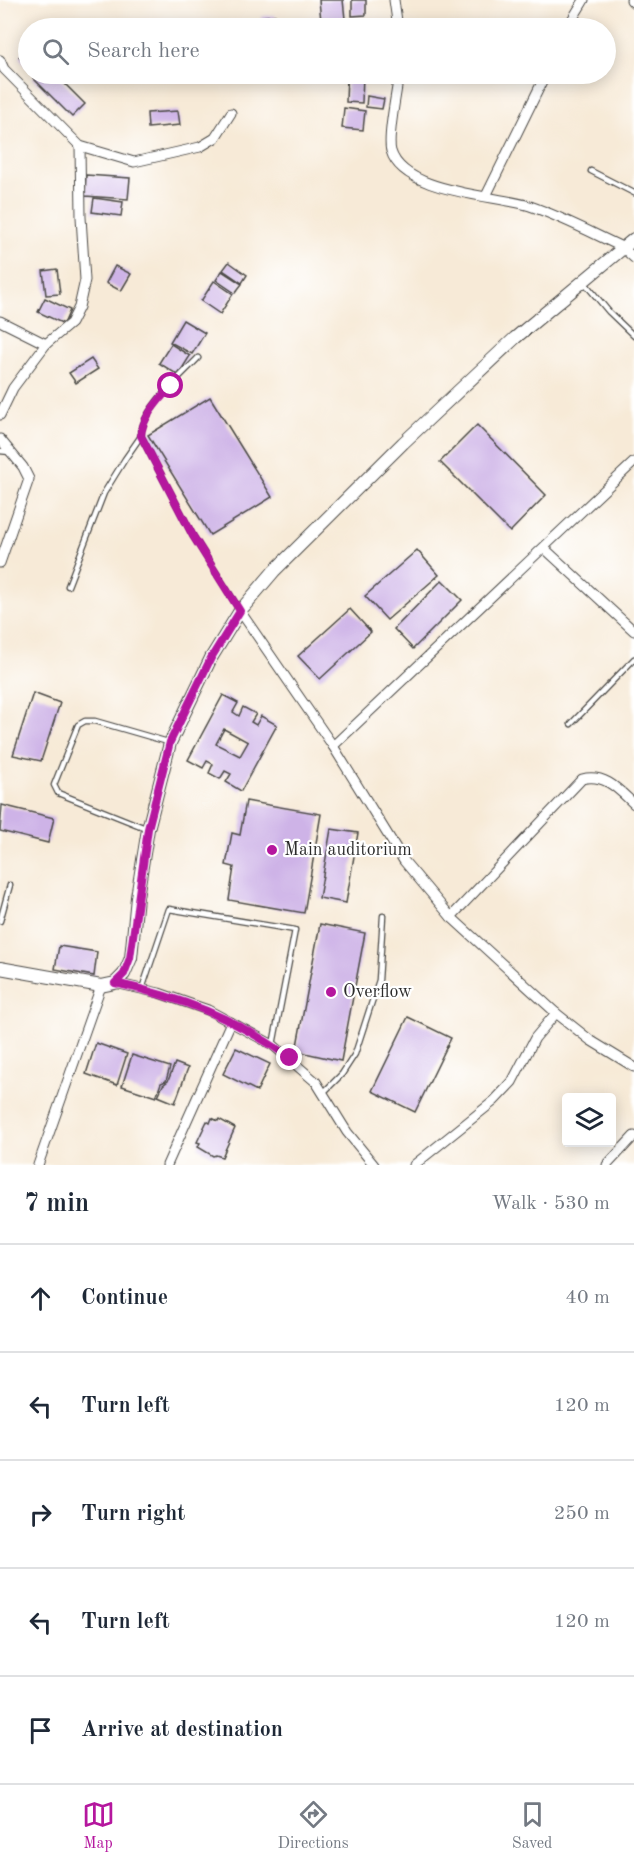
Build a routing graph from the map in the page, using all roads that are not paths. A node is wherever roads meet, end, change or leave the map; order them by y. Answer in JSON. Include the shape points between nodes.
{"nodes":[{"id":1,"x":394,"y":0,"type":"edge"},
{"id":2,"x":584,"y":0,"type":"edge"},
{"id":3,"x":397,"y":18,"type":"edge"},
{"id":4,"x":573,"y":18,"type":"edge"},
{"id":5,"x":1,"y":67,"type":"edge"},
{"id":6,"x":398,"y":84,"type":"edge"},
{"id":7,"x":541,"y":84,"type":"edge"},
{"id":8,"x":231,"y":113,"type":"dead end"},
{"id":9,"x":80,"y":146,"type":"junction"},
{"id":10,"x":591,"y":171,"type":"dead end"},
{"id":11,"x":634,"y":193,"type":"edge"},
{"id":12,"x":486,"y":196,"type":"junction"},
{"id":13,"x":634,"y":239,"type":"edge"},
{"id":14,"x":622,"y":247,"type":"junction"},
{"id":15,"x":634,"y":258,"type":"edge"},
{"id":16,"x":583,"y":280,"type":"junction"},
{"id":17,"x":0,"y":321,"type":"edge"},
{"id":18,"x":634,"y":336,"type":"edge"},
{"id":19,"x":46,"y":344,"type":"junction"},
{"id":20,"x":198,"y":358,"type":"dead end"},
{"id":21,"x":0,"y":415,"type":"edge"},
{"id":22,"x":141,"y":436,"type":"junction"},
{"id":23,"x":0,"y":438,"type":"edge"},
{"id":24,"x":5,"y":452,"type":"edge"},
{"id":25,"x":634,"y":462,"type":"edge"},
{"id":26,"x":544,"y":548,"type":"junction"},
{"id":27,"x":0,"y":563,"type":"edge"},
{"id":28,"x":68,"y":586,"type":"dead end"},
{"id":29,"x":240,"y":611,"type":"junction"},
{"id":30,"x":634,"y":631,"type":"edge"},
{"id":31,"x":634,"y":659,"type":"edge"},
{"id":32,"x":571,"y":724,"type":"dead end"},
{"id":33,"x":170,"y":742,"type":"junction"},
{"id":34,"x":333,"y":746,"type":"junction"},
{"id":35,"x":634,"y":804,"type":"edge"},
{"id":36,"x":148,"y":829,"type":"junction"},
{"id":37,"x":10,"y":885,"type":"dead end"},
{"id":38,"x":383,"y":916,"type":"dead end"},
{"id":39,"x":451,"y":917,"type":"junction"},
{"id":40,"x":0,"y":921,"type":"edge"},
{"id":41,"x":0,"y":968,"type":"edge"},
{"id":42,"x":115,"y":983,"type":"junction"},
{"id":43,"x":101,"y":986,"type":"junction"},
{"id":44,"x":142,"y":989,"type":"junction"},
{"id":45,"x":556,"y":1013,"type":"junction"},
{"id":46,"x":231,"y":1022,"type":"junction"},
{"id":47,"x":273,"y":1045,"type":"junction"},
{"id":48,"x":634,"y":1067,"type":"edge"},
{"id":49,"x":324,"y":1092,"type":"junction"},
{"id":50,"x":634,"y":1136,"type":"edge"},
{"id":51,"x":38,"y":1165,"type":"edge"},
{"id":52,"x":167,"y":1165,"type":"edge"},
{"id":53,"x":374,"y":1165,"type":"edge"},
{"id":54,"x":414,"y":1165,"type":"edge"},
{"id":55,"x":607,"y":1165,"type":"edge"}],
"edges":[{"from":1,"to":3,"type":"street"},
{"from":2,"to":4,"type":"street"},
{"from":5,"to":9,"type":"street"},
{"from":6,"to":12,"type":"street","via":[[390,141],[391,152],[405,172],[465,194]]},
{"from":7,"to":12,"type":"street"},
{"from":8,"to":9,"type":"street","via":[[215,138],[200,147],[154,159],[134,162]]},
{"from":9,"to":19,"type":"street","via":[[85,280],[80,307],[71,323]]},
{"from":10,"to":11,"type":"lane"},
{"from":12,"to":14,"type":"street","via":[[531,207]]},
{"from":13,"to":14,"type":"street"},
{"from":14,"to":15,"type":"street"},
{"from":14,"to":16,"type":"street"},
{"from":16,"to":18,"type":"lane"},
{"from":16,"to":29,"type":"street","via":[[404,443],[282,563]]},
{"from":17,"to":19,"type":"street"},
{"from":19,"to":21,"type":"street","via":[[13,388]]},
{"from":20,"to":22,"type":"lane","via":[[155,404]]},
{"from":22,"to":28,"type":"lane","via":[[104,493]]},
{"from":22,"to":29,"type":"lane","via":[[193,536]]},
{"from":23,"to":24,"type":"street"},
{"from":24,"to":27,"type":"street","via":[[23,467],[29,479]]},
{"from":25,"to":26,"type":"street"},
{"from":26,"to":30,"type":"street"},
{"from":26,"to":34,"type":"street"},
{"from":29,"to":33,"type":"street","via":[[211,658]]},
{"from":29,"to":34,"type":"street"},
{"from":31,"to":32,"type":"lane"},
{"from":33,"to":36,"type":"street"},
{"from":33,"to":36,"type":"lane","via":[[86,721],[78,725],[54,785],[58,793]]},
{"from":34,"to":39,"type":"street","via":[[404,861]]},
{"from":35,"to":39,"type":"street","via":[[600,778],[582,780]]},
{"from":36,"to":42,"type":"street","via":[[130,958],[124,974]]},
{"from":37,"to":40,"type":"lane"},
{"from":38,"to":49,"type":"lane","via":[[379,980],[358,1043],[349,1065]]},
{"from":39,"to":45,"type":"street"},
{"from":41,"to":43,"type":"street"},
{"from":42,"to":43,"type":"street"},
{"from":42,"to":44,"type":"street"},
{"from":43,"to":51,"type":"street"},
{"from":44,"to":46,"type":"street","via":[[208,1010]]},
{"from":44,"to":47,"type":"lane","via":[[169,909],[295,930]]},
{"from":45,"to":48,"type":"street"},
{"from":45,"to":54,"type":"street","via":[[535,1038],[512,1082]]},
{"from":46,"to":47,"type":"street"},
{"from":46,"to":52,"type":"street"},
{"from":47,"to":49,"type":"street"},
{"from":49,"to":53,"type":"street","via":[[347,1132]]},
{"from":50,"to":55,"type":"street"}]}
